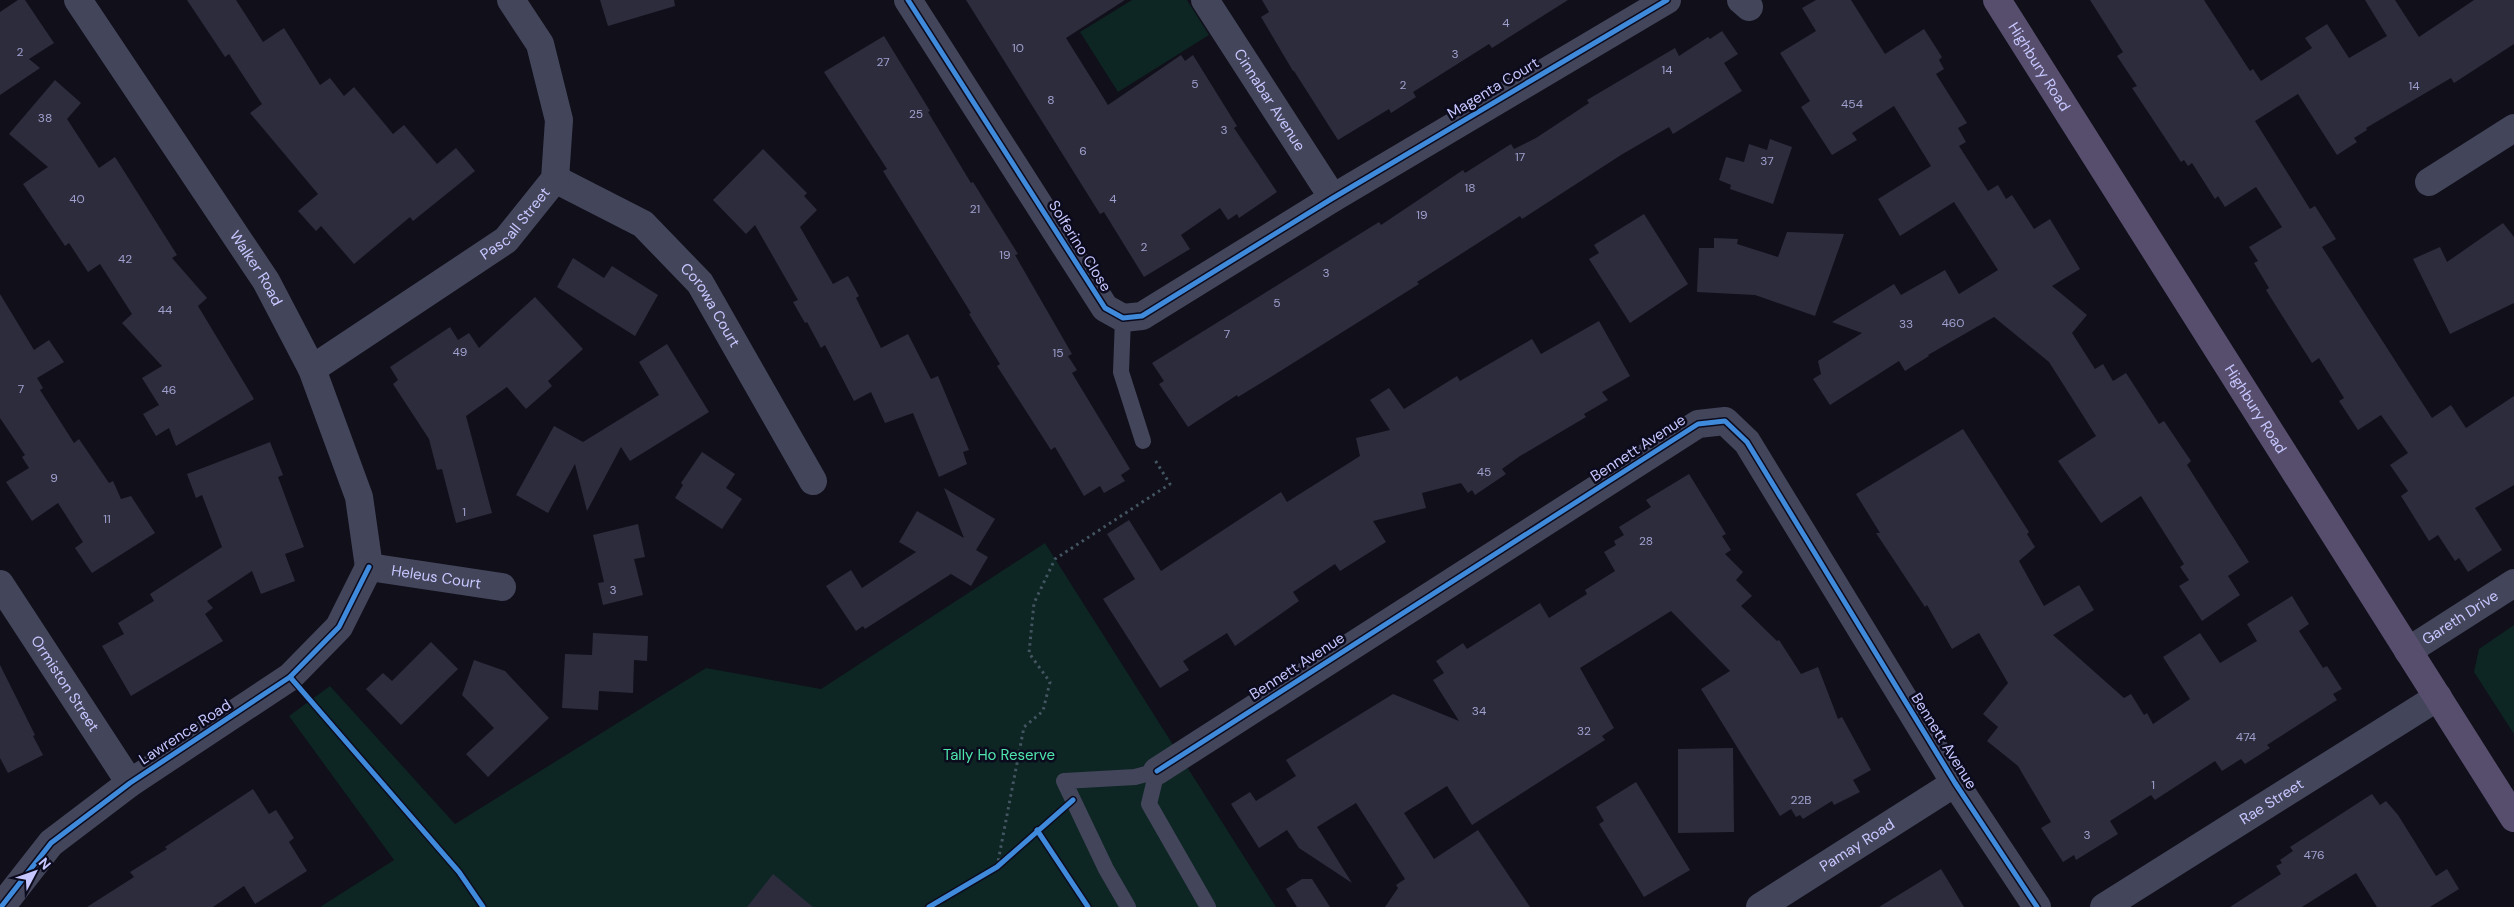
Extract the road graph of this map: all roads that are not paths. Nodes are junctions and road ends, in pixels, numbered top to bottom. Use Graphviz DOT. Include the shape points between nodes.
graph roads {
  1 [pos="78,0"];
  2 [pos="510,0"];
  3 [pos="908,0"];
  4 [pos="1206,0"];
  5 [pos="1667,0"];
  6 [pos="1997,0"];
  7 [pos="2514,128"];
  8 [pos="555,179"];
  9 [pos="2429,182"];
  10 [pos="1333,198"];
  11 [pos="1123,318"];
  12 [pos="312,369"];
  13 [pos="1143,441"];
  14 [pos="813,481"];
  15 [pos="369,567"];
  16 [pos="2514,583"];
  17 [pos="0,584"];
  18 [pos="502,587"];
  19 [pos="2408,651"];
  20 [pos="2438,697"];
  21 [pos="1157,771"];
  22 [pos="130,783"];
  23 [pos="1955,783"];
  24 [pos="2514,818"];
  25 [pos="1,907"];
  26 [pos="1128,907"];
  27 [pos="1208,907"];
  28 [pos="1760,907"];
  29 [pos="2037,907"];
  30 [pos="2104,907"];
  1 -- 12 [label="street, Walker Road" via="266,281"];
  2 -- 8 [label="street, Pascall Street" via="540,44 560,120"];
  3 -- 11 [label="street, Solferino Close" via="1105,308"];
  4 -- 10 [label="street, Cinnabar Avenue"];
  5 -- 10 [label="street, Magenta Court"];
  6 -- 19 [label="main road, Highbury Road"];
  7 -- 9 [label="street"];
  8 -- 12 [label="street, Pascall Street" via="506,240"];
  8 -- 14 [label="street, Corowa Court" via="643,224 700,283"];
  10 -- 11 [label="street" via="1142,316"];
  11 -- 13 [label="lane" via="1121,372"];
  12 -- 15 [label="street, Walker Road" via="359,497"];
  15 -- 18 [label="street, Heleus Court"];
  15 -- 22 [label="street, Lawrence Road" via="339,627 290,677"];
  16 -- 19 [label="street, Gareth Drive"];
  17 -- 22 [label="street, Ormiston Street"];
  19 -- 20 [label="main road, Highbury Road"];
  20 -- 24 [label="main road, Highbury Road"];
  20 -- 30 [label="street, Rae Street"];
  21 -- 23 [label="street, Bennett Avenue" via="1698,424 1726,420 1746,442"];
  21 -- 26 [label="lane" via="1135,777 1064,781"];
  21 -- 27 [label="lane" via="1149,804"];
  22 -- 25 [label="street, Lawrence Road" via="51,843"];
  23 -- 28 [label="street, Pamay Road"];
  23 -- 29 [label="street, Bennett Avenue"];
}
